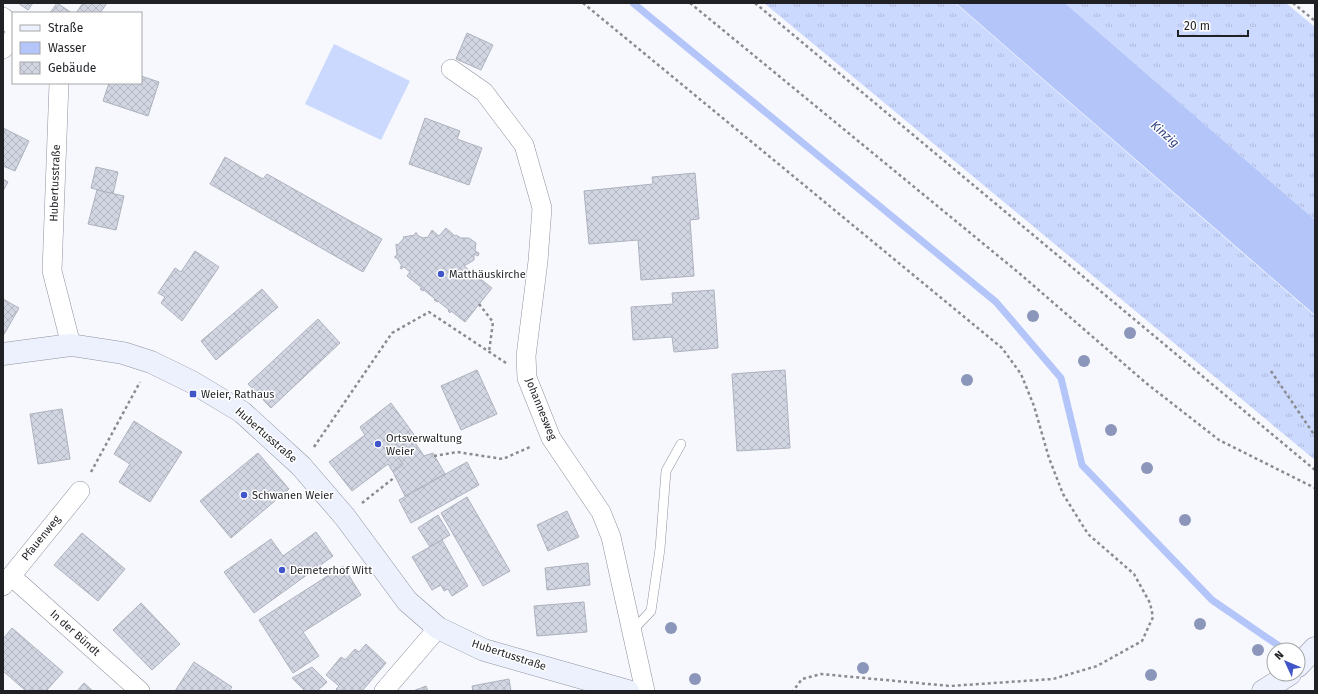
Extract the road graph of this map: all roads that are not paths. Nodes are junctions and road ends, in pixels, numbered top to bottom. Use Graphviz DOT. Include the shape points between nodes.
graph roads {
  1 [pos="3,16"];
  2 [pos="12,25"];
  3 [pos="12,39"];
  4 [pos="3,49"];
  5 [pos="451,69"];
  6 [pos="59,84"];
  7 [pos="71,345"];
  8 [pos="3,354"];
  9 [pos="681,444"];
  10 [pos="80,491"];
  11 [pos="7,581"];
  12 [pos="438,628"];
  13 [pos="632,631"];
  14 [pos="1315,648"];
  15 [pos="1306,658"];
  16 [pos="1277,682"];
  17 [pos="140,691"];
  18 [pos="384,691"];
  19 [pos="628,691"];
  20 [pos="645,691"];
  21 [pos="1263,691"];
  1 -- 2 [label="street"];
  3 -- 4 [label="street"];
  5 -- 13 [label="street, Johannesweg" via="484,92 524,145 542,208 526,356 527,378 551,438 601,512 611,537"];
  6 -- 7 [label="street, Hubertusstraße" via="52,271"];
  7 -- 8 [label="street"];
  7 -- 12 [label="street, Hubertusstraße" via="123,353 151,362 192,382 242,412 301,466 345,516 407,601"];
  9 -- 13 [label="lane" via="666,472 660,549 651,611"];
  10 -- 11 [label="street, Pfauenweg"];
  11 -- 17 [label="street, In der Bündt"];
  12 -- 18 [label="street"];
  12 -- 19 [label="street, Hubertusstraße" via="484,650"];
  13 -- 20 [label="street, Johannesweg"];
  14 -- 15 [label="street"];
  16 -- 21 [label="street"];
}
